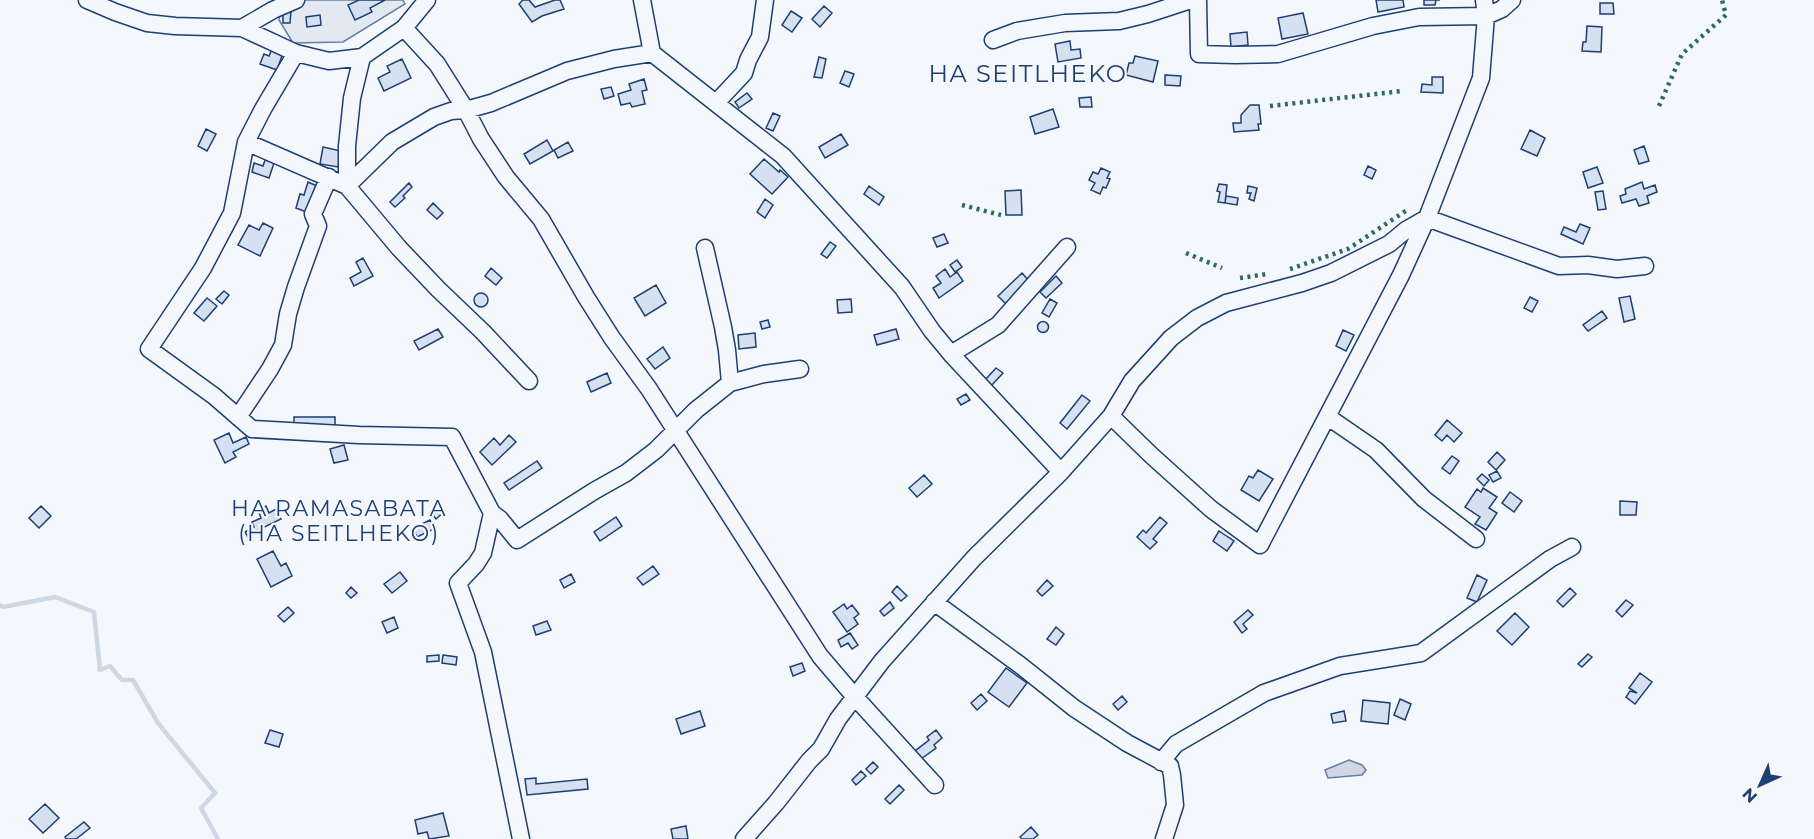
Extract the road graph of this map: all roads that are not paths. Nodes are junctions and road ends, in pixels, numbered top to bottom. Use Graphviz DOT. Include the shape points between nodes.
graph roads {
  1 [pos="87,0"];
  2 [pos="296,0"];
  3 [pos="427,0"];
  4 [pos="642,0"];
  5 [pos="765,0"];
  6 [pos="1191,0"];
  7 [pos="1198,0"];
  8 [pos="1512,0"];
  9 [pos="1485,8"];
  10 [pos="242,28"];
  11 [pos="404,28"];
  12 [pos="993,39"];
  13 [pos="296,53"];
  14 [pos="652,53"];
  15 [pos="362,57"];
  16 [pos="716,103"];
  17 [pos="466,110"];
  18 [pos="246,142"];
  19 [pos="329,177"];
  20 [pos="347,186"];
  21 [pos="1427,218"];
  22 [pos="1067,247"];
  23 [pos="705,248"];
  24 [pos="1645,266"];
  25 [pos="951,354"];
  26 [pos="800,369"];
  27 [pos="529,381"];
  28 [pos="730,383"];
  29 [pos="1111,416"];
  30 [pos="238,417"];
  31 [pos="1328,417"];
  32 [pos="675,430"];
  33 [pos="1061,472"];
  34 [pos="492,513"];
  35 [pos="1476,538"];
  36 [pos="1572,547"];
  37 [pos="934,602"];
  38 [pos="855,697"];
  39 [pos="1161,762"];
  40 [pos="935,785"];
  41 [pos="521,839"];
  42 [pos="744,839"];
  43 [pos="1164,839"];
  1 -- 10 [label="street" via="147,23"];
  2 -- 10 [label="street"];
  3 -- 11 [label="street"];
  4 -- 14 [label="street"];
  5 -- 16 [label="street" via="760,37 744,73"];
  6 -- 12 [label="street" via="1119,21 1065,22"];
  7 -- 9 [label="street" via="1199,54 1235,56 1278,54 1373,26"];
  8 -- 9 [label="street" via="1502,9"];
  9 -- 21 [label="street" via="1481,78"];
  10 -- 13 [label="street"];
  11 -- 15 [label="street"];
  11 -- 17 [label="street" via="437,64"];
  13 -- 15 [label="street" via="329,62"];
  13 -- 18 [label="street"];
  14 -- 16 [label="street"];
  14 -- 17 [label="street" via="567,71"];
  15 -- 20 [label="street" via="352,98"];
  16 -- 25 [label="street" via="783,156 902,286"];
  17 -- 20 [label="street" via="434,117 392,142"];
  17 -- 32 [label="street" via="506,177 542,219 586,297"];
  18 -- 19 [label="street"];
  18 -- 30 [label="street" via="232,213 203,268 149,349"];
  19 -- 20 [label="street"];
  19 -- 30 [label="street" via="313,214 318,226 288,314 283,345"];
  20 -- 27 [label="street" via="399,248"];
  21 -- 24 [label="street" via="1558,266"];
  21 -- 29 [label="street" via="1389,244 1331,273 1226,303 1197,318 1171,338 1132,381"];
  21 -- 31 [label="street"];
  22 -- 25 [label="street" via="998,325"];
  23 -- 28 [label="street" via="723,327"];
  25 -- 33 [label="street"];
  26 -- 28 [label="street"];
  28 -- 32 [label="street"];
  29 -- 31 [label="street" via="1211,508 1260,545"];
  29 -- 33 [label="street"];
  30 -- 34 [label="street" via="252,429 452,437"];
  31 -- 35 [label="street" via="1376,450 1424,499"];
  32 -- 34 [label="street" via="626,473 517,540"];
  32 -- 38 [label="street" via="820,656"];
  33 -- 37 [label="street"];
  34 -- 41 [label="street" via="483,553 459,583 483,652"];
  36 -- 39 [label="street" via="1421,652 1340,666 1264,693 1176,744"];
  37 -- 38 [label="street"];
  37 -- 39 [label="street" via="1074,708"];
  38 -- 40 [label="street"];
  38 -- 42 [label="street" via="821,749"];
  39 -- 43 [label="street" via="1170,766 1175,805"];
}
